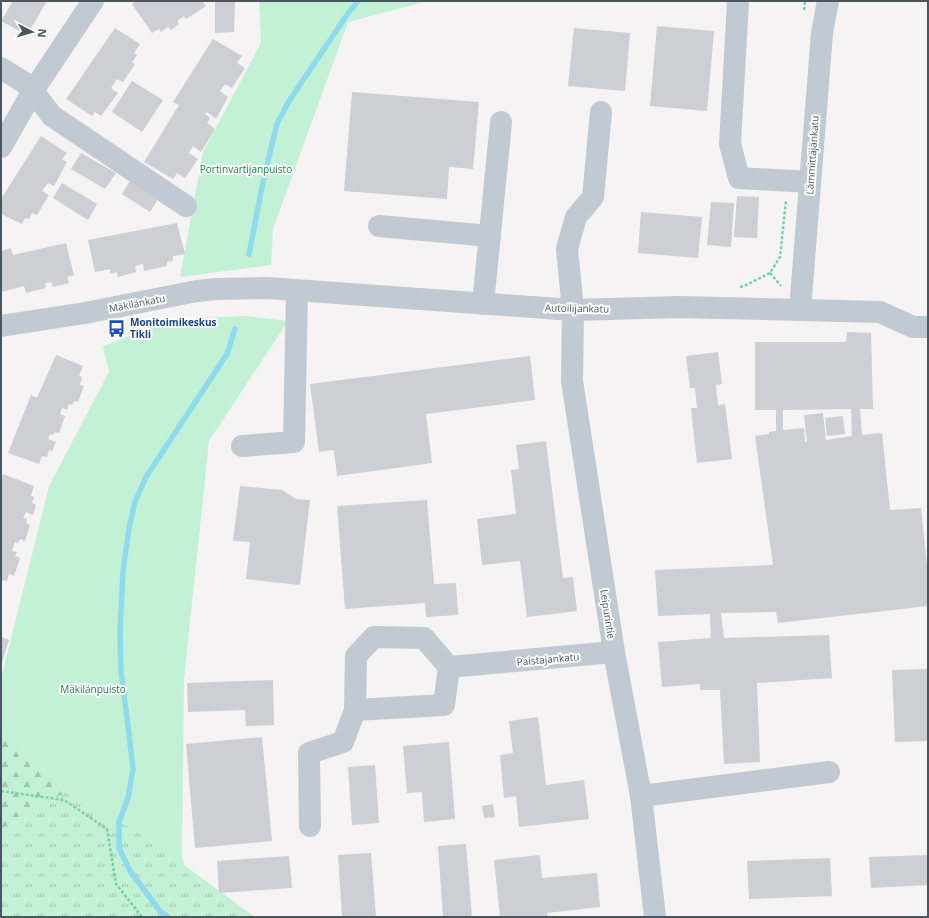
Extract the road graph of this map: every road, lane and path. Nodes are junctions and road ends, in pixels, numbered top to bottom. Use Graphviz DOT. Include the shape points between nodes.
graph roads {
  1 [pos="93,1"];
  2 [pos="738,1"];
  3 [pos="828,1"];
  4 [pos="1,68"];
  5 [pos="33,91"];
  6 [pos="601,112"];
  7 [pos="501,122"];
  8 [pos="1,147"];
  9 [pos="810,182"];
  10 [pos="186,206"];
  11 [pos="379,226"];
  12 [pos="490,236"];
  13 [pos="274,289"];
  14 [pos="297,291"];
  15 [pos="483,304"];
  16 [pos="573,310"];
  17 [pos="800,310"];
  18 [pos="1,326"];
  19 [pos="928,327"];
  20 [pos="242,446"];
  21 [pos="614,652"];
  22 [pos="449,667"];
  23 [pos="355,710"];
  24 [pos="829,772"];
  25 [pos="1,791"];
  26 [pos="641,796"];
  27 [pos="310,826"];
  28 [pos="142,917"];
  29 [pos="655,917"];
  1 -- 5 [label="street"];
  2 -- 9 [label="street" via="730,144 739,178"];
  3 -- 9 [label="street, Lämmittäjänkatu" via="822,33"];
  4 -- 5 [label="street" via="26,83"];
  5 -- 8 [label="street"];
  5 -- 10 [label="street" via="52,116"];
  6 -- 16 [label="street, Leipurintie" via="593,197 576,217 567,249"];
  7 -- 12 [label="street"];
  9 -- 17 [label="street, Lämmittäjänkatu"];
  11 -- 12 [label="street"];
  12 -- 15 [label="street"];
  13 -- 14 [label="street, Autoilijankatu"];
  13 -- 18 [label="street, Mäkilänkatu" via="197,291"];
  14 -- 15 [label="street, Autoilijankatu"];
  14 -- 20 [label="street" via="294,442"];
  15 -- 16 [label="street, Autoilijankatu"];
  16 -- 17 [label="street, Autoilijankatu" via="679,307"];
  16 -- 21 [label="street, Leipurintie" via="572,381"];
  17 -- 19 [label="street, Autoilijankatu" via="880,312 913,327"];
  21 -- 22 [label="street, Paistajankatu"];
  21 -- 26 [label="street, Leipurintie"];
  22 -- 23 [label="street" via="444,705"];
  22 -- 23 [label="street" via="424,638 374,637 356,656"];
  23 -- 27 [label="street" via="343,742 309,753"];
  24 -- 26 [label="street"];
  25 -- 28 [label="path" via="64,800 107,829 116,884"];
  26 -- 29 [label="street, Leipurintie"];
}
